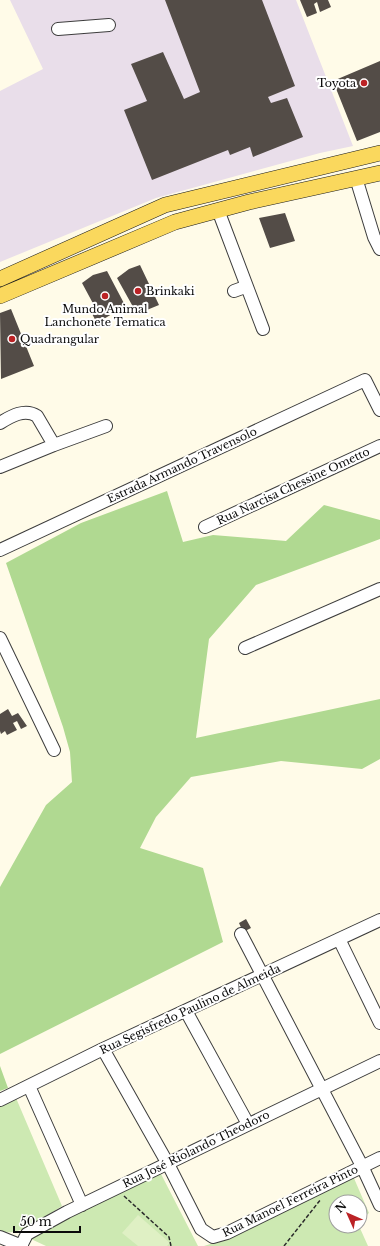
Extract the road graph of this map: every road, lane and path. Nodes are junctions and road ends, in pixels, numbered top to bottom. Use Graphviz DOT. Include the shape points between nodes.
graph roads {
  1 [pos="109,25"];
  2 [pos="58,29"];
  3 [pos="380,153"];
  4 [pos="297,173"];
  5 [pos="380,173"];
  6 [pos="356,178"];
  7 [pos="262,199"];
  8 [pos="218,210"];
  9 [pos="380,249"];
  10 [pos="0,279"];
  11 [pos="245,287"];
  12 [pos="234,291"];
  13 [pos="0,296"];
  14 [pos="263,329"];
  15 [pos="380,410"];
  16 [pos="0,423"];
  17 [pos="106,426"];
  18 [pos="54,445"];
  19 [pos="380,446"];
  20 [pos="0,468"];
  21 [pos="205,527"];
  22 [pos="0,550"];
  23 [pos="380,589"];
  24 [pos="0,638"];
  25 [pos="245,648"];
  26 [pos="54,750"];
  27 [pos="380,920"];
  28 [pos="241,934"];
  29 [pos="339,940"];
  30 [pos="263,976"];
  31 [pos="186,1011"];
  32 [pos="380,1023"];
  33 [pos="103,1049"];
  34 [pos="380,1061"];
  35 [pos="29,1086"];
  36 [pos="322,1089"];
  37 [pos="0,1100"];
  38 [pos="248,1124"];
  39 [pos="380,1158"];
  40 [pos="168,1164"];
  41 [pos="362,1166"];
  42 [pos="116,1189"];
  43 [pos="322,1198"];
  44 [pos="82,1205"];
  45 [pos="380,1205"];
  46 [pos="0,1237"];
  47 [pos="21,1246"];
  48 [pos="171,1246"];
  49 [pos="284,1246"];
  1 -- 2 [label="street"];
  3 -- 4 [label="main road"];
  4 -- 7 [label="main road" via="289,182 266,187 260,195"];
  4 -- 10 [label="main road" via="165,205"];
  5 -- 6 [label="main road"];
  6 -- 7 [label="main road"];
  6 -- 9 [label="street"];
  7 -- 8 [label="main road"];
  8 -- 11 [label="street"];
  8 -- 13 [label="main road" via="176,222"];
  11 -- 12 [label="street"];
  11 -- 14 [label="street"];
  15 -- 22 [label="street, Estrada Armando Travensolo" via="365,380"];
  16 -- 18 [label="street" via="7,418 27,412 33,413"];
  17 -- 18 [label="street"];
  18 -- 20 [label="street"];
  19 -- 21 [label="street, Rua Narcisa Chessine Ometto"];
  23 -- 25 [label="street"];
  24 -- 26 [label="street"];
  27 -- 29 [label="street, Rua Segisfredo Paulino de Almeida"];
  28 -- 30 [label="street"];
  29 -- 30 [label="street, Rua Segisfredo Paulino de Almeida"];
  29 -- 32 [label="street"];
  30 -- 31 [label="street, Rua Segisfredo Paulino de Almeida"];
  30 -- 36 [label="street"];
  31 -- 33 [label="street, Rua Segisfredo Paulino de Almeida"];
  31 -- 38 [label="street"];
  33 -- 35 [label="street, Rua Segisfredo Paulino de Almeida"];
  33 -- 40 [label="street"];
  34 -- 36 [label="street, Rua José Riolando Theodoro"];
  35 -- 37 [label="street, Rua Segisfredo Paulino de Almeida"];
  35 -- 44 [label="street"];
  36 -- 38 [label="street, Rua José Riolando Theodoro"];
  36 -- 41 [label="street"];
  38 -- 40 [label="street, Rua José Riolando Theodoro"];
  39 -- 41 [label="street, Rua Manoel Ferreira Pinto"];
  40 -- 41 [label="street, Rua Manoel Ferreira Pinto" via="201,1229 213,1237 227,1233"];
  40 -- 42 [label="street, Rua José Riolando Theodoro"];
  41 -- 45 [label="street"];
  42 -- 44 [label="street, Rua José Riolando Theodoro"];
  42 -- 48 [label="path" via="157,1224 169,1237"];
  43 -- 49 [label="path"];
  44 -- 47 [label="street, Rua José Riolando Theodoro" via="26,1234"];
  46 -- 47 [label="street"];
}
